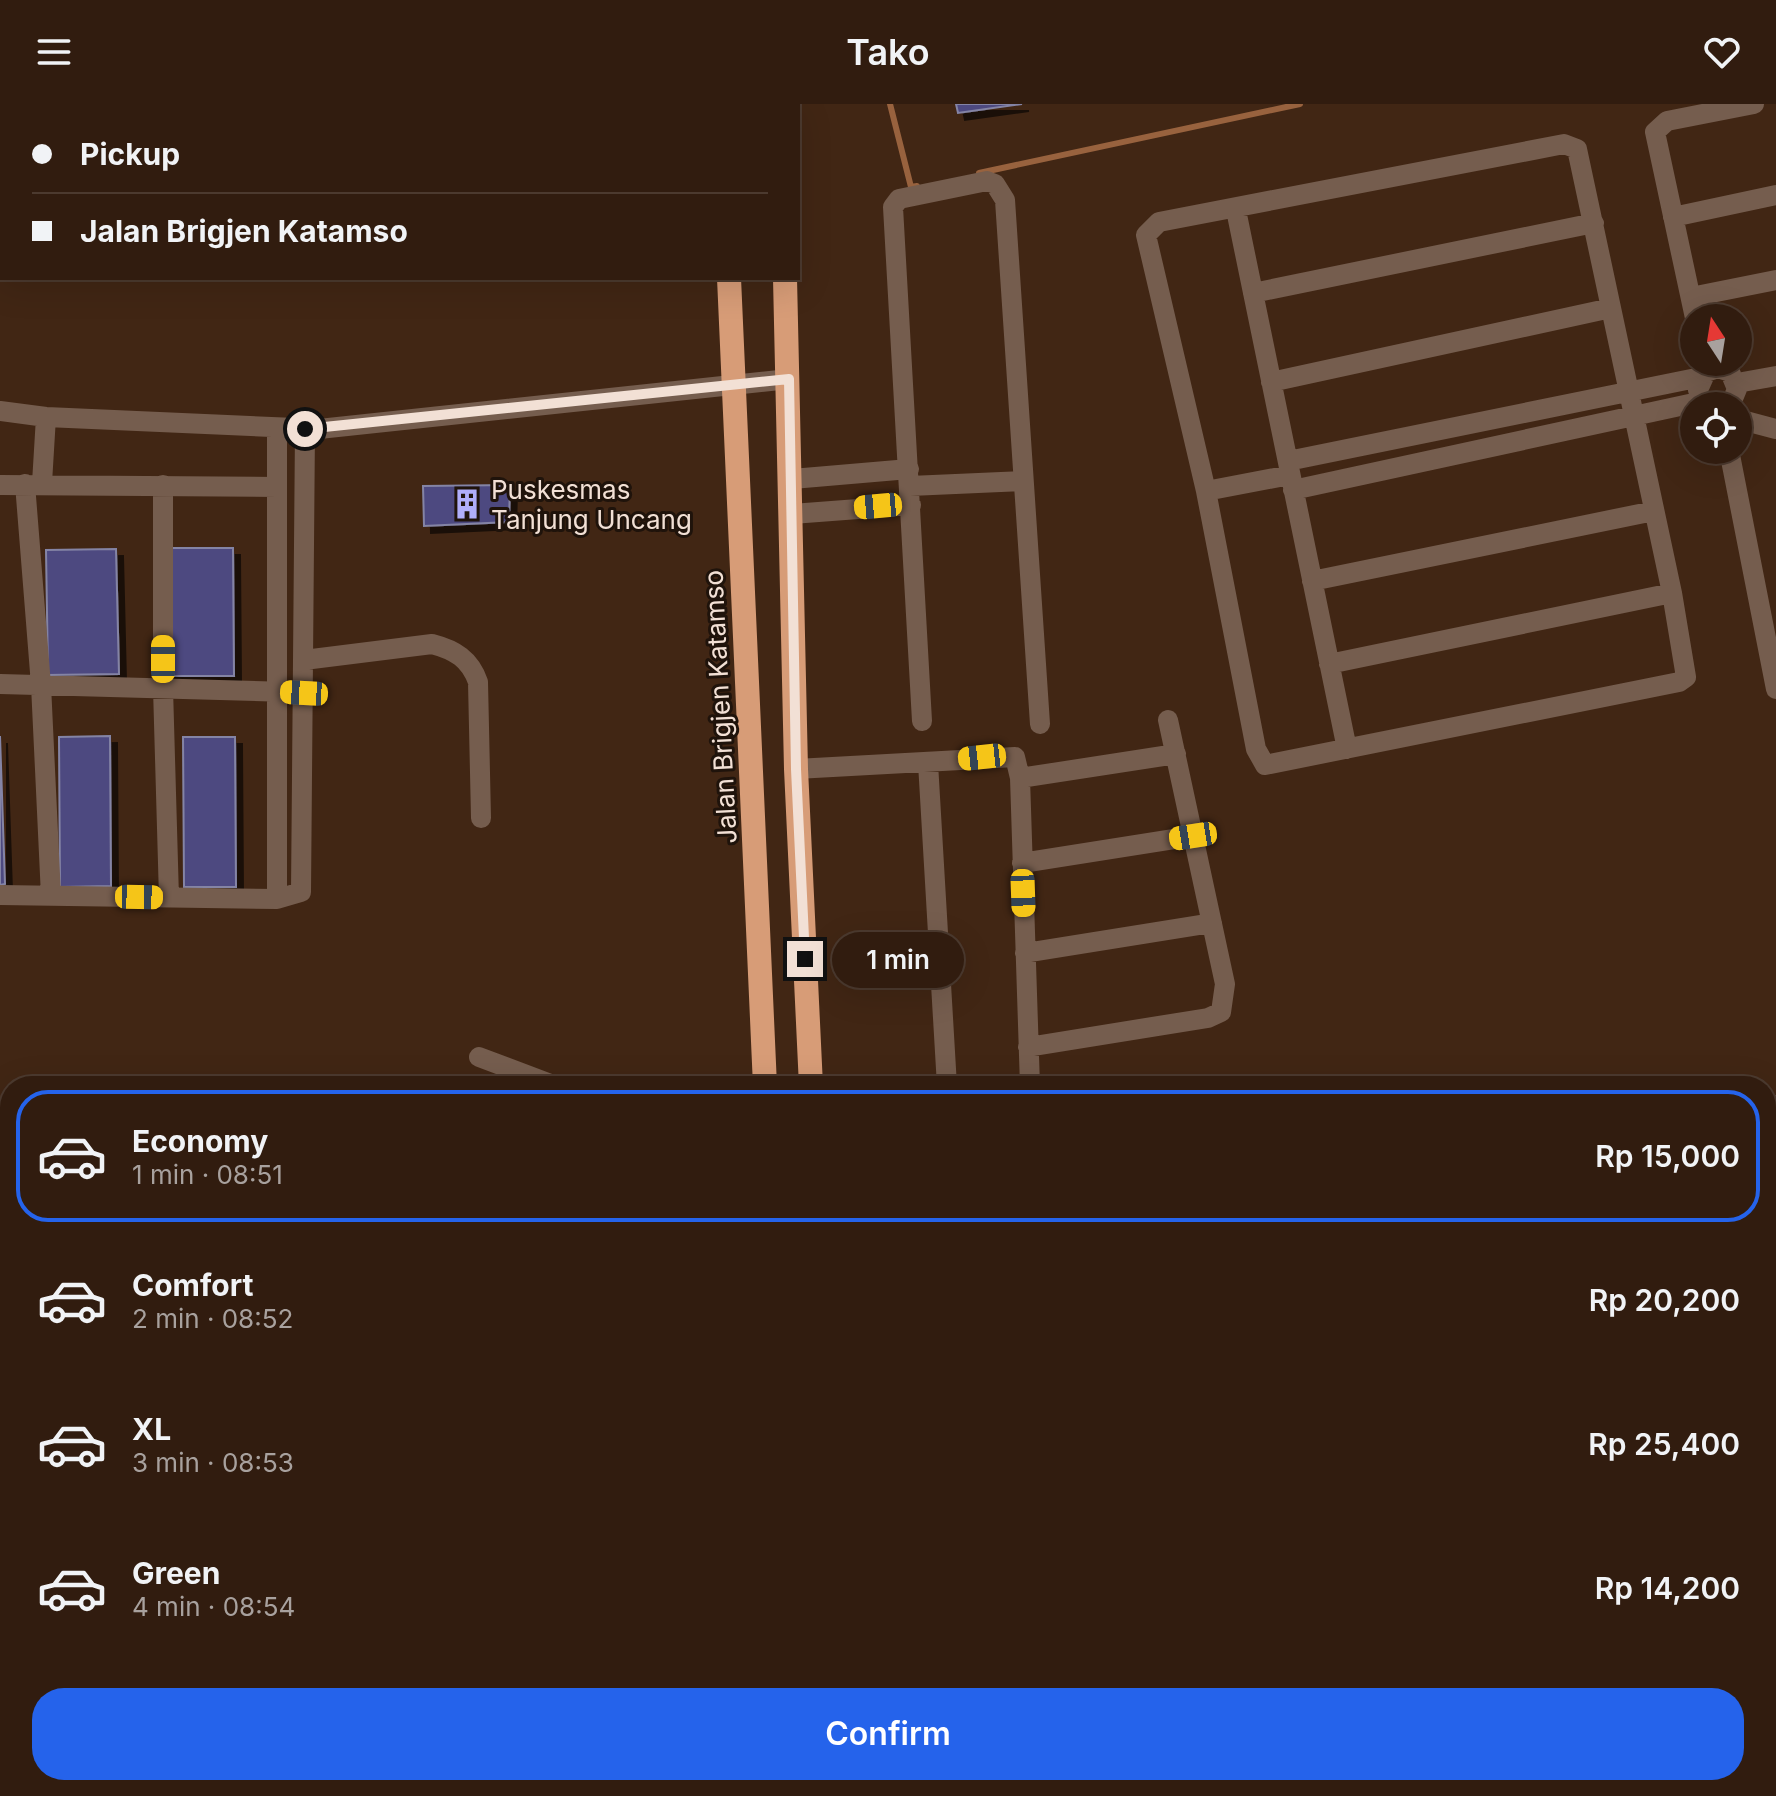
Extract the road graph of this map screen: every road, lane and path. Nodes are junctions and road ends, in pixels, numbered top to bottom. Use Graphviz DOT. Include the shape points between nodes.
graph roads {
  1 [pos="1754,104"];
  2 [pos="1776,195"];
  3 [pos="1236,210"];
  4 [pos="1673,217"];
  5 [pos="1594,223"];
  6 [pos="729,280"];
  7 [pos="785,280"];
  8 [pos="1776,280"];
  9 [pos="1253,293"];
  10 [pos="1691,297"];
  11 [pos="1692,304"];
  12 [pos="1611,308"];
  13 [pos="1684,376"];
  14 [pos="1730,376"];
  15 [pos="1776,376"];
  16 [pos="789,379"];
  17 [pos="1271,382"];
  18 [pos="1737,383"];
  19 [pos="733,384"];
  20 [pos="1629,392"];
  21 [pos="1736,392"];
  22 [pos="1680,408"];
  23 [pos="0,411"];
  24 [pos="1633,416"];
  25 [pos="46,417"];
  26 [pos="1752,423"];
  27 [pos="305,429"];
  28 [pos="1776,429"];
  29 [pos="277,430"];
  30 [pos="1732,464"];
  31 [pos="1290,475"];
  32 [pos="792,479"];
  33 [pos="1021,481"];
  34 [pos="34,484"];
  35 [pos="0,485"];
  36 [pos="163,485"];
  37 [pos="277,487"];
  38 [pos="910,487"];
  39 [pos="1206,491"];
  40 [pos="1654,511"];
  41 [pos="792,514"];
  42 [pos="1312,581"];
  43 [pos="1672,593"];
  44 [pos="304,660"];
  45 [pos="1329,664"];
  46 [pos="0,684"];
  47 [pos="41,685"];
  48 [pos="163,688"];
  49 [pos="1776,689"];
  50 [pos="277,691"];
  51 [pos="304,693"];
  52 [pos="1168,720"];
  53 [pos="922,721"];
  54 [pos="1040,724"];
  55 [pos="1347,749"];
  56 [pos="1176,754"];
  57 [pos="928,763"];
  58 [pos="796,769"];
  59 [pos="1020,778"];
  60 [pos="481,818"];
  61 [pos="1193,836"];
  62 [pos="1022,863"];
  63 [pos="0,895"];
  64 [pos="51,896"];
  65 [pos="169,898"];
  66 [pos="277,899"];
  67 [pos="1212,923"];
  68 [pos="1025,953"];
  69 [pos="1028,1047"];
  70 [pos="479,1057"];
  71 [pos="529,1076"];
  72 [pos="765,1076"];
  73 [pos="811,1076"];
  74 [pos="946,1076"];
  75 [pos="1029,1076"];
  1 -- 4 [label="street" via="1659,125 1655,139"];
  2 -- 4 [label="street"];
  3 -- 5 [label="street" via="1571,144 1577,149"];
  3 -- 9 [label="street"];
  3 -- 39 [label="street" via="1159,222 1146,235"];
  4 -- 10 [label="street"];
  5 -- 9 [label="street"];
  5 -- 12 [label="street"];
  6 -- 19 [label="highway, Jalan Brigjen Katamso"];
  7 -- 16 [label="highway"];
  8 -- 10 [label="street"];
  9 -- 17 [label="street"];
  10 -- 11 [label="street"];
  12 -- 17 [label="street"];
  12 -- 20 [label="street"];
  13 -- 20 [label="street"];
  14 -- 18 [label="street"];
  15 -- 18 [label="street"];
  16 -- 19 [label="street"];
  16 -- 32 [label="highway"];
  17 -- 31 [label="street"];
  18 -- 21 [label="street"];
  19 -- 27 [label="street"];
  19 -- 72 [label="highway, Jalan Brigjen Katamso"];
  20 -- 24 [label="street"];
  20 -- 31 [label="street"];
  22 -- 24 [label="street"];
  23 -- 25 [label="street"];
  24 -- 31 [label="street"];
  24 -- 40 [label="street"];
  25 -- 29 [label="street"];
  25 -- 34 [label="street"];
  26 -- 28 [label="street"];
  27 -- 29 [label="street"];
  27 -- 44 [label="street"];
  29 -- 37 [label="street"];
  30 -- 49 [label="street"];
  31 -- 39 [label="street"];
  31 -- 42 [label="street"];
  32 -- 38 [label="street"];
  32 -- 41 [label="highway"];
  33 -- 38 [label="street"];
  33 -- 38 [label="street" via="1005,200 987,181 899,199 893,207"];
  33 -- 54 [label="street"];
  34 -- 35 [label="street"];
  34 -- 36 [label="street"];
  34 -- 47 [label="street"];
  36 -- 37 [label="street"];
  36 -- 48 [label="street"];
  37 -- 50 [label="street"];
  38 -- 41 [label="street"];
  38 -- 53 [label="street"];
  39 -- 55 [label="street" via="1259,759 1265,765"];
  40 -- 42 [label="street"];
  40 -- 43 [label="street"];
  41 -- 58 [label="highway"];
  42 -- 45 [label="street"];
  43 -- 45 [label="street"];
  43 -- 55 [label="street" via="1683,680"];
  44 -- 51 [label="street"];
  44 -- 60 [label="street" via="432,644 463,657 478,682"];
  45 -- 55 [label="street"];
  46 -- 47 [label="street"];
  47 -- 48 [label="street"];
  47 -- 64 [label="street"];
  48 -- 50 [label="street"];
  48 -- 65 [label="street"];
  50 -- 51 [label="street"];
  50 -- 66 [label="street"];
  51 -- 66 [label="street" via="301,892"];
  52 -- 56 [label="street"];
  56 -- 59 [label="street"];
  56 -- 61 [label="street"];
  57 -- 58 [label="street"];
  57 -- 59 [label="street" via="1009,754 1017,761"];
  57 -- 74 [label="street"];
  58 -- 73 [label="highway"];
  59 -- 62 [label="street"];
  61 -- 62 [label="street"];
  61 -- 67 [label="street"];
  62 -- 68 [label="street"];
  63 -- 64 [label="street"];
  64 -- 65 [label="street"];
  65 -- 66 [label="street"];
  67 -- 68 [label="street"];
  67 -- 69 [label="street" via="1225,984 1221,1012"];
  68 -- 69 [label="street"];
  69 -- 75 [label="street"];
  70 -- 71 [label="street"];
}
